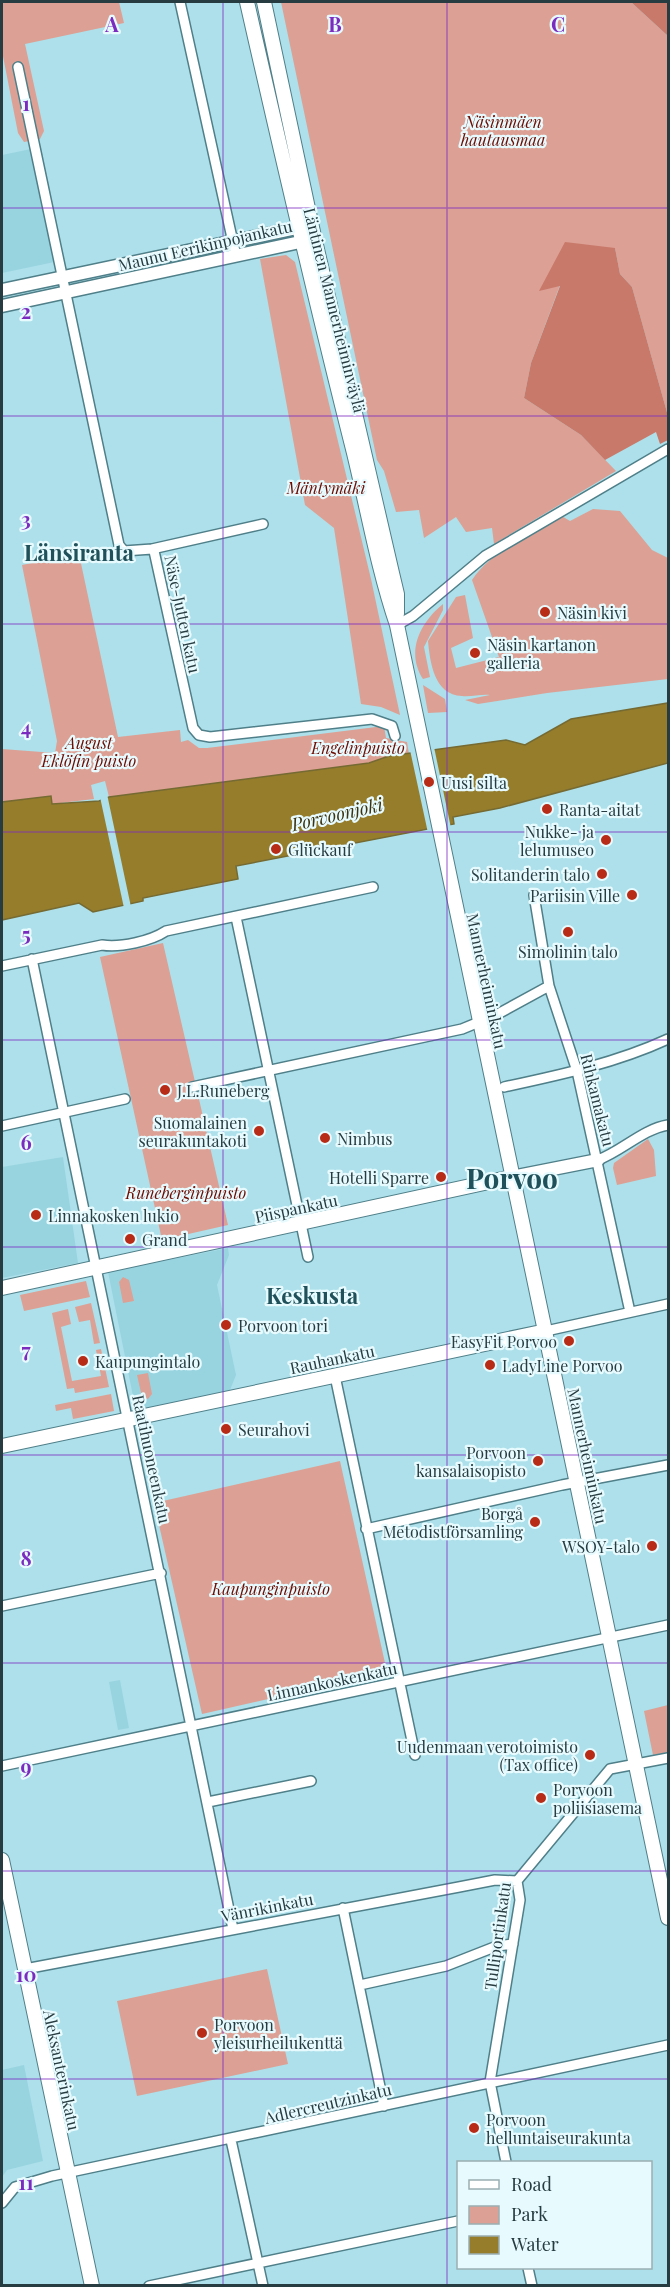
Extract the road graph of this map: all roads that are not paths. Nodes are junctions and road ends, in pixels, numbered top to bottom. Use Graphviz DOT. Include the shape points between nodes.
graph roads {
  1 [pos="180,2"];
  2 [pos="246,2"];
  3 [pos="264,2"];
  4 [pos="18,67"];
  5 [pos="297,228"];
  6 [pos="313,232"];
  7 [pos="232,241"];
  8 [pos="300,242"];
  9 [pos="236,256"];
  10 [pos="62,277"];
  11 [pos="2,290"];
  12 [pos="65,293"];
  13 [pos="2,306"];
  14 [pos="669,449"];
  15 [pos="263,524"];
  16 [pos="152,549"];
  17 [pos="397,625"];
  18 [pos="395,736"];
  19 [pos="432,790"];
  20 [pos="373,887"];
  21 [pos="534,895"];
  22 [pos="236,917"];
  23 [pos="32,959"];
  24 [pos="2,966"];
  25 [pos="549,986"];
  26 [pos="478,1023"];
  27 [pos="669,1039"];
  28 [pos="269,1071"];
  29 [pos="577,1071"];
  30 [pos="192,1087"];
  31 [pos="504,1087"];
  32 [pos="125,1099"];
  33 [pos="63,1113"];
  34 [pos="669,1125"];
  35 [pos="2,1126"];
  36 [pos="598,1160"];
  37 [pos="512,1177"];
  38 [pos="301,1224"];
  39 [pos="308,1257"];
  40 [pos="95,1268"];
  41 [pos="2,1288"];
  42 [pos="669,1304"];
  43 [pos="630,1312"];
  44 [pos="546,1331"];
  45 [pos="335,1376"];
  46 [pos="128,1419"];
  47 [pos="2,1446"];
  48 [pos="669,1465"];
  49 [pos="577,1483"];
  50 [pos="366,1529"];
  51 [pos="160,1573"];
  52 [pos="2,1606"];
  53 [pos="669,1625"];
  54 [pos="609,1637"];
  55 [pos="399,1682"];
  56 [pos="192,1725"];
  57 [pos="415,1755"];
  58 [pos="669,1758"];
  59 [pos="635,1764"];
  60 [pos="2,1766"];
  61 [pos="311,1781"];
  62 [pos="208,1802"];
  63 [pos="2,1860"];
  64 [pos="517,1881"];
  65 [pos="343,1908"];
  66 [pos="669,1918"];
  67 [pos="233,1929"];
  68 [pos="513,1944"];
  69 [pos="25,1969"];
  70 [pos="360,1985"];
  71 [pos="669,2045"];
  72 [pos="490,2082"];
  73 [pos="384,2106"];
  74 [pos="231,2140"];
  75 [pos="506,2161"];
  76 [pos="68,2174"];
  77 [pos="2,2203"];
  78 [pos="457,2221"];
  79 [pos="258,2263"];
  80 [pos="528,2269"];
  81 [pos="92,2286"];
  82 [pos="149,2286"];
  83 [pos="263,2286"];
  84 [pos="532,2286"];
  1 -- 7 [label="street"];
  2 -- 5 [label="main road, Läntinen Mannerheiminväylä"];
  3 -- 6 [label="main road, Läntinen Mannerheiminväylä"];
  4 -- 10 [label="street"];
  5 -- 6 [label="street, Maunu Eerikinpojankatu"];
  5 -- 7 [label="street, Maunu Eerikinpojankatu"];
  5 -- 8 [label="main road, Läntinen Mannerheiminväylä"];
  6 -- 8 [label="street, Maunu Eerikinpojankatu"];
  6 -- 17 [label="main road, Läntinen Mannerheiminväylä" via="397,594"];
  7 -- 9 [label="street"];
  7 -- 10 [label="street, Maunu Eerikinpojankatu"];
  8 -- 9 [label="street, Maunu Eerikinpojankatu"];
  8 -- 17 [label="main road, Läntinen Mannerheiminväylä"];
  9 -- 12 [label="street, Maunu Eerikinpojankatu"];
  10 -- 11 [label="street, Maunu Eerikinpojankatu"];
  10 -- 12 [label="street"];
  12 -- 13 [label="street, Maunu Eerikinpojankatu"];
  12 -- 16 [label="street, Näse-Jutten katu" via="119,545 124,551"];
  14 -- 17 [label="street" via="485,556"];
  15 -- 16 [label="street"];
  16 -- 18 [label="street, Näse-Jutten katu" via="195,732 210,737 372,719 392,726"];
  17 -- 19 [label="main road, Läntinen Mannerheiminväylä"];
  19 -- 26 [label="main road, Mannerheiminkatu"];
  20 -- 22 [label="street"];
  21 -- 25 [label="street, Rihkamakatu"];
  22 -- 23 [label="street" via="111,946"];
  22 -- 28 [label="street"];
  23 -- 24 [label="street"];
  23 -- 33 [label="street, Raatihuoneenkatu"];
  25 -- 26 [label="street"];
  25 -- 29 [label="street, Rihkamakatu"];
  26 -- 28 [label="street"];
  26 -- 37 [label="main road, Mannerheiminkatu"];
  27 -- 29 [label="street" via="636,1054"];
  28 -- 30 [label="street"];
  28 -- 38 [label="street"];
  29 -- 31 [label="street"];
  29 -- 36 [label="street, Rihkamakatu"];
  32 -- 33 [label="street"];
  33 -- 35 [label="street"];
  33 -- 40 [label="street, Raatihuoneenkatu"];
  34 -- 36 [label="street" via="660,1126"];
  36 -- 37 [label="street, Piispankatu"];
  36 -- 43 [label="street, Rihkamakatu"];
  37 -- 38 [label="main road, Piispankatu"];
  37 -- 44 [label="main road, Mannerheiminkatu"];
  38 -- 39 [label="street"];
  38 -- 40 [label="main road, Piispankatu"];
  40 -- 41 [label="main road, Piispankatu"];
  40 -- 46 [label="street, Raatihuoneenkatu"];
  42 -- 43 [label="street, Rauhankatu"];
  43 -- 44 [label="street, Rauhankatu"];
  44 -- 45 [label="main road, Rauhankatu"];
  44 -- 49 [label="main road, Mannerheiminkatu"];
  45 -- 46 [label="main road, Rauhankatu"];
  45 -- 50 [label="street"];
  46 -- 47 [label="main road, Rauhankatu"];
  46 -- 51 [label="street, Raatihuoneenkatu"];
  48 -- 49 [label="street"];
  49 -- 50 [label="street"];
  49 -- 54 [label="main road, Mannerheiminkatu"];
  50 -- 55 [label="street"];
  51 -- 52 [label="street"];
  51 -- 56 [label="street, Raatihuoneenkatu"];
  53 -- 54 [label="street, Linnankoskenkatu"];
  54 -- 55 [label="street, Linnankoskenkatu"];
  54 -- 59 [label="main road, Mannerheiminkatu"];
  55 -- 56 [label="street, Linnankoskenkatu"];
  55 -- 57 [label="street"];
  56 -- 60 [label="street, Linnankoskenkatu"];
  56 -- 62 [label="street, Raatihuoneenkatu"];
  58 -- 59 [label="street, Tulliportinkatu"];
  59 -- 64 [label="street, Tulliportinkatu" via="609,1769"];
  59 -- 66 [label="main road, Mannerheiminkatu"];
  61 -- 62 [label="street"];
  62 -- 67 [label="street, Raatihuoneenkatu"];
  63 -- 69 [label="main road, Aleksanterinkatu"];
  64 -- 65 [label="street, Vänrikinkatu" via="495,1880"];
  64 -- 68 [label="street, Tulliportinkatu" via="520,1900"];
  65 -- 67 [label="street, Vänrikinkatu"];
  65 -- 70 [label="street"];
  67 -- 69 [label="street, Vänrikinkatu"];
  68 -- 70 [label="street" via="497,1946 446,1966"];
  68 -- 72 [label="street, Tulliportinkatu"];
  69 -- 76 [label="main road, Aleksanterinkatu"];
  70 -- 73 [label="street"];
  71 -- 72 [label="street, Adlercreutzinkatu"];
  72 -- 73 [label="street, Adlercreutzinkatu"];
  72 -- 75 [label="street, Tulliportinkatu"];
  73 -- 74 [label="street, Adlercreutzinkatu"];
  74 -- 76 [label="street, Adlercreutzinkatu"];
  74 -- 79 [label="street"];
  76 -- 77 [label="street, Adlercreutzinkatu" via="15,2187"];
  76 -- 81 [label="main road, Aleksanterinkatu"];
  78 -- 79 [label="street"];
  79 -- 82 [label="street"];
  79 -- 83 [label="street"];
  80 -- 84 [label="street"];
}
